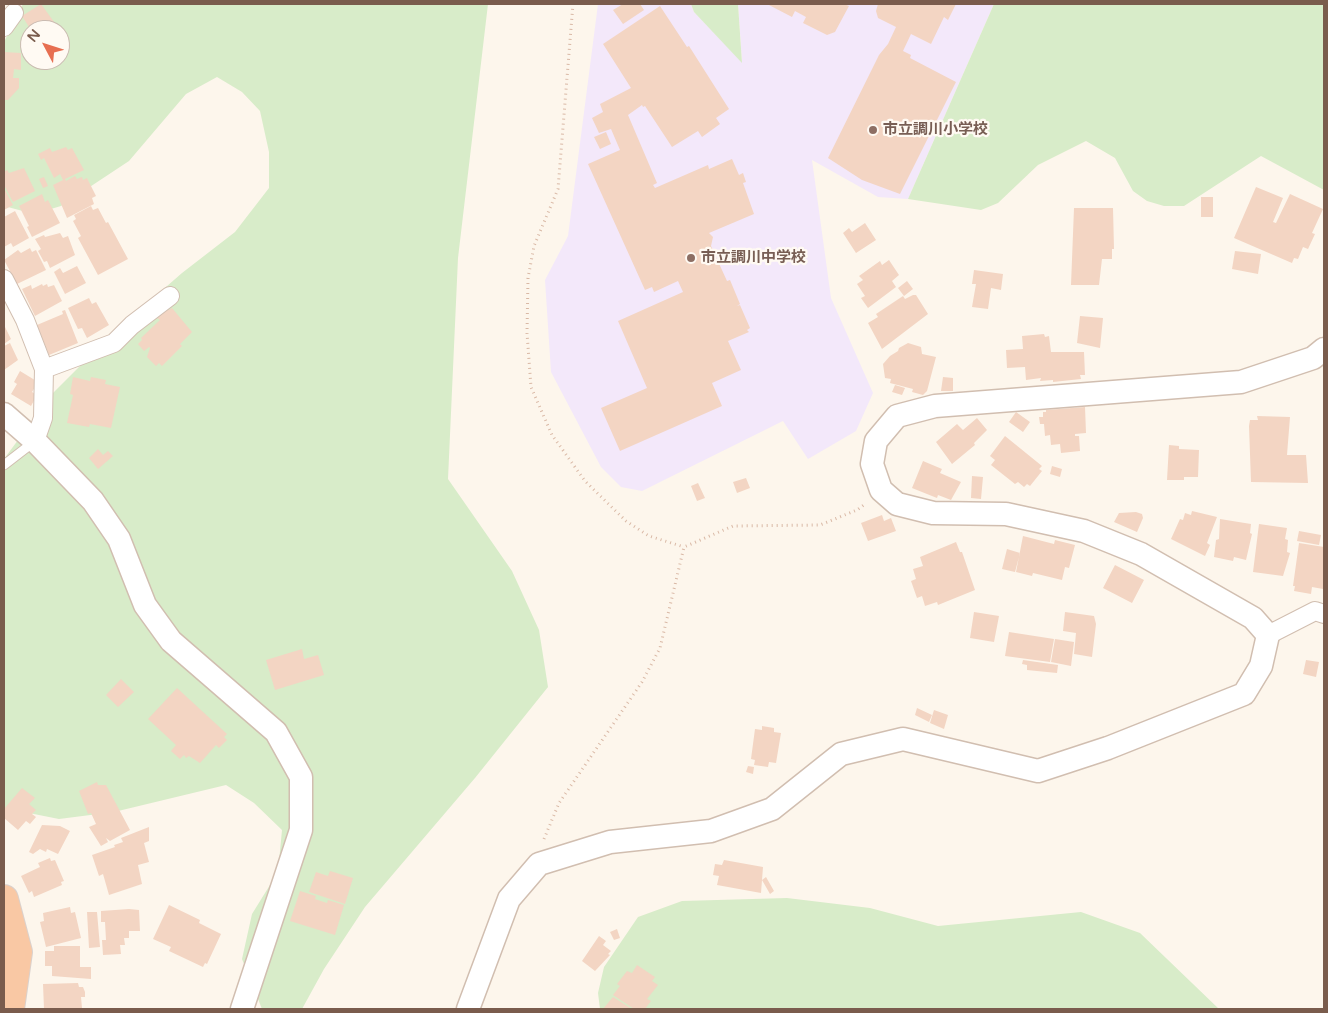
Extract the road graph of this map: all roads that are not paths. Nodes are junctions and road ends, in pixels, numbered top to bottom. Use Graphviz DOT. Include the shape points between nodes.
graph roads {
  1 [pos="14,13"];
  2 [pos="4,27"];
  3 [pos="4,279"];
  4 [pos="170,296"];
  5 [pos="1324,349"];
  6 [pos="44,369"];
  7 [pos="4,414"];
  8 [pos="35,441"];
  9 [pos="4,466"];
  10 [pos="1324,614"];
  11 [pos="1268,634"];
  12 [pos="4,899"];
  13 [pos="10,1009"];
  14 [pos="242,1009"];
  15 [pos="468,1009"];
  1 -- 2 [label="street"];
  3 -- 6 [label="street" via="25,320"];
  4 -- 6 [label="street" via="114,343"];
  5 -- 11 [label="street" via="1313,358 1241,382 935,406 897,416 876,441 872,464 881,490 897,504 933,513 1006,514 1084,532 1141,554 1253,618"];
  6 -- 8 [label="street" via="43,418"];
  7 -- 8 [label="street"];
  8 -- 9 [label="lane"];
  8 -- 14 [label="street" via="93,501 119,539 145,605 171,641 276,732 302,778 301,830"];
  10 -- 11 [label="street" via="1315,611"];
  11 -- 15 [label="street" via="1261,666 1244,694 1108,748 1038,771 904,739 842,754 772,809 711,831 610,842 539,864 509,899"];
  12 -- 13 [label="highway" via="18,952"];
}
